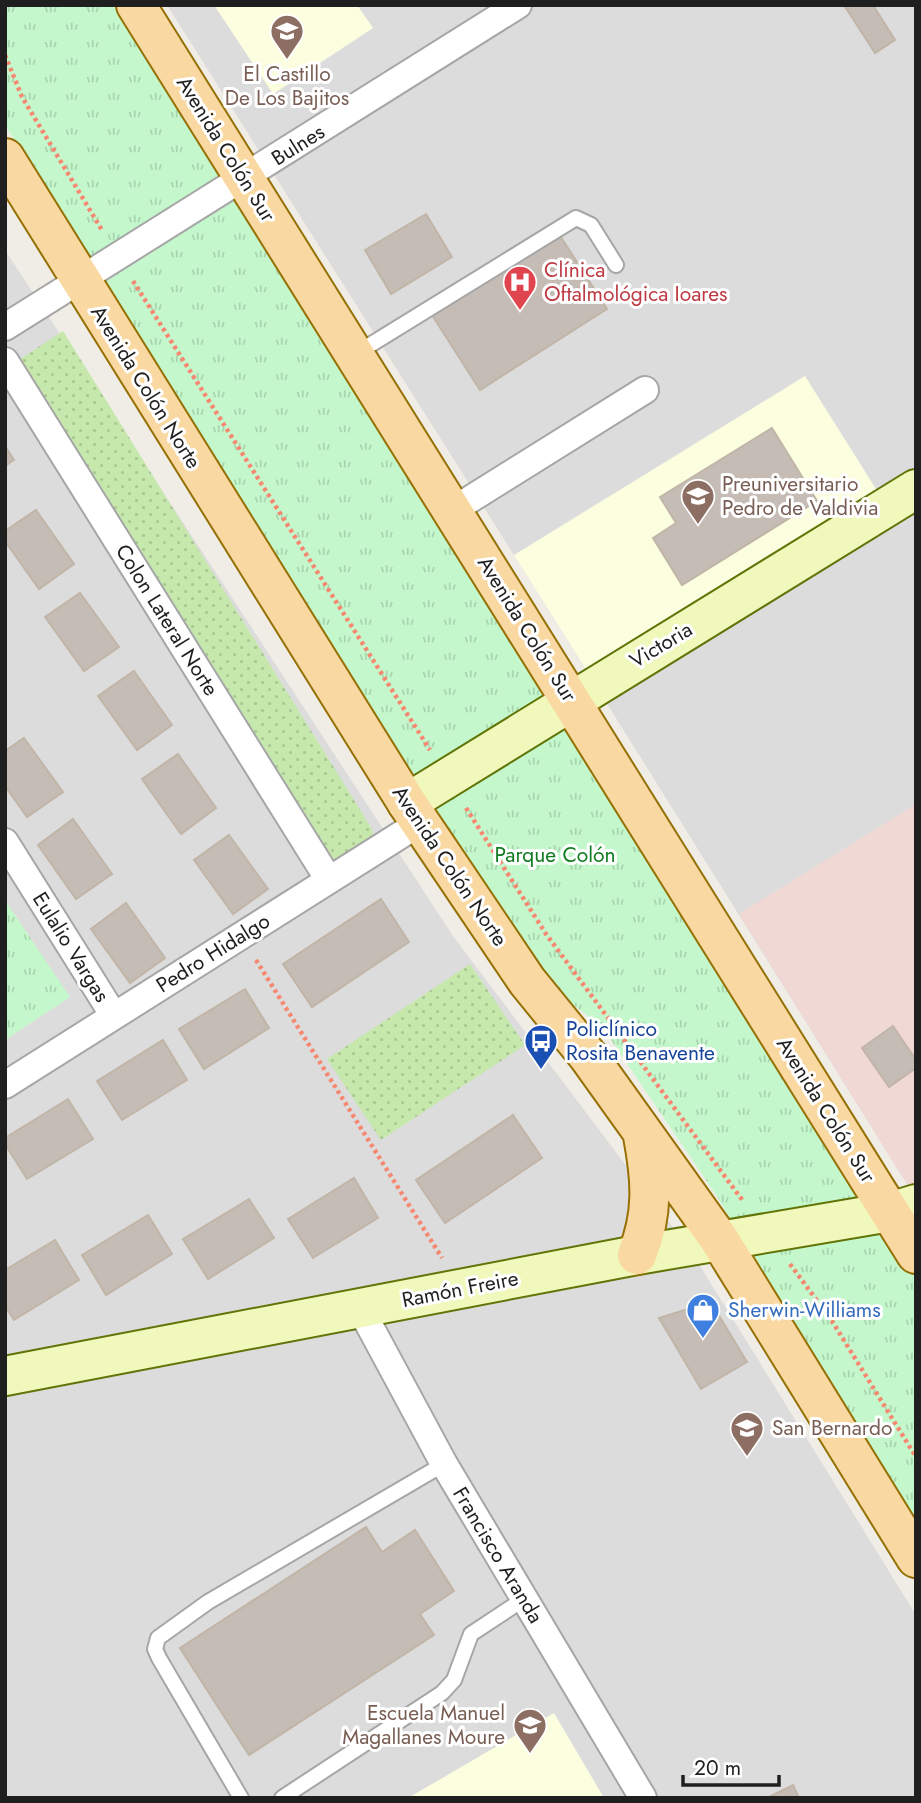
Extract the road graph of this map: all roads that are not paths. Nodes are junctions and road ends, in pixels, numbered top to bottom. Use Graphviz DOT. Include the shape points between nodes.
graph roads {
  1 [pos="136,5"];
  2 [pos="517,5"];
  3 [pos="5,158"];
  4 [pos="244,178"];
  5 [pos="616,265"];
  6 [pos="80,281"];
  7 [pos="5,327"];
  8 [pos="355,355"];
  9 [pos="5,361"];
  10 [pos="645,390"];
  11 [pos="916,489"];
  12 [pos="453,510"];
  13 [pos="572,699"];
  14 [pos="414,813"];
  15 [pos="5,842"];
  16 [pos="329,880"];
  17 [pos="114,1016"];
  18 [pos="5,1085"];
  19 [pos="642,1130"];
  20 [pos="903,1208"];
  21 [pos="719,1239"];
  22 [pos="916,1254"];
  23 [pos="637,1255"];
  24 [pos="360,1308"];
  25 [pos="7,1372"];
  26 [pos="444,1464"];
  27 [pos="916,1558"];
  28 [pos="524,1600"];
  29 [pos="241,1798"];
  30 [pos="282,1798"];
  31 [pos="643,1798"];
  1 -- 4 [label="main road, Avenida Colón Sur"];
  2 -- 4 [label="street, Bulnes"];
  3 -- 6 [label="main road, Avenida Colón Norte"];
  4 -- 6 [label="street, Bulnes"];
  4 -- 8 [label="main road, Avenida Colón Sur"];
  5 -- 8 [label="lane" via="591,225 576,218"];
  6 -- 7 [label="street, Bulnes"];
  6 -- 14 [label="main road, Avenida Colón Norte"];
  8 -- 12 [label="main road, Avenida Colón Sur"];
  9 -- 16 [label="street, Colon Lateral Norte"];
  10 -- 12 [label="street"];
  11 -- 13 [label="main road, Victoria"];
  12 -- 13 [label="main road, Avenida Colón Sur"];
  13 -- 14 [label="main road, Victoria"];
  13 -- 20 [label="main road, Avenida Colón Sur"];
  14 -- 16 [label="street, Pedro Hidalgo"];
  14 -- 19 [label="main road, Avenida Colón Norte" via="527,981"];
  15 -- 17 [label="street, Eulalio Vargas"];
  16 -- 17 [label="street, Pedro Hidalgo"];
  17 -- 18 [label="street, Pedro Hidalgo"];
  19 -- 21 [label="main road, Avenida Colón Norte"];
  19 -- 23 [label="main road" via="651,1180 650,1214"];
  20 -- 21 [label="main road, Ramón Freire"];
  20 -- 22 [label="main road, Avenida Colón Sur"];
  21 -- 23 [label="main road, Ramón Freire"];
  21 -- 27 [label="main road, Avenida Colón Norte"];
  23 -- 24 [label="main road, Ramón Freire"];
  24 -- 25 [label="main road, Ramón Freire"];
  24 -- 26 [label="street, Francisco Aranda"];
  26 -- 28 [label="street, Francisco Aranda"];
  26 -- 29 [label="lane" via="208,1602 158,1638 155,1649 159,1658"];
  28 -- 30 [label="lane" via="471,1634 454,1680 442,1693"];
  28 -- 31 [label="street, Francisco Aranda"];
}
